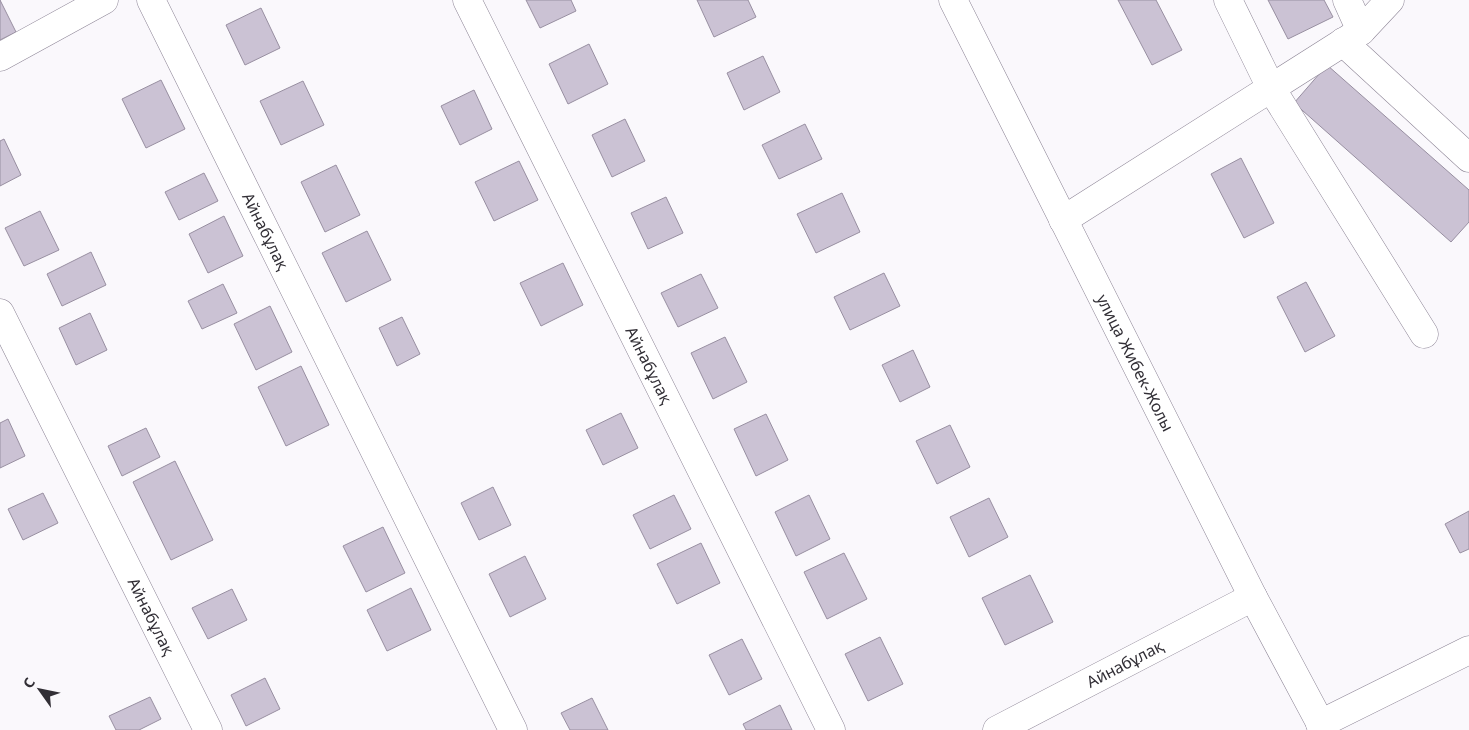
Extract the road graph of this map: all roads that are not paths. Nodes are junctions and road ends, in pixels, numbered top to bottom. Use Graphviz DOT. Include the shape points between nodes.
graph roads {
  1 [pos="104,0"];
  2 [pos="151,0"];
  3 [pos="467,0"];
  4 [pos="953,0"];
  5 [pos="1228,0"];
  6 [pos="1347,0"];
  7 [pos="1390,0"];
  8 [pos="1352,36"];
  9 [pos="0,56"];
  10 [pos="1271,88"];
  11 [pos="1469,158"];
  12 [pos="1063,220"];
  13 [pos="0,313"];
  14 [pos="1424,334"];
  15 [pos="1253,596"];
  16 [pos="1469,650"];
  17 [pos="1322,727"];
  18 [pos="208,730"];
  19 [pos="513,730"];
  20 [pos="832,730"];
  21 [pos="997,730"];
  1 -- 9 [label="street"];
  2 -- 19 [label="street, Айнабұлақ"];
  3 -- 20 [label="street, Айнабұлақ"];
  4 -- 12 [label="street, улица Жибек-Жолы"];
  5 -- 10 [label="street"];
  6 -- 8 [label="street"];
  7 -- 8 [label="street"];
  8 -- 10 [label="street"];
  8 -- 11 [label="street"];
  10 -- 12 [label="street"];
  10 -- 14 [label="street"];
  12 -- 15 [label="street, улица Жибек-Жолы"];
  13 -- 18 [label="street, Айнабұлақ"];
  15 -- 17 [label="street, улица Жибек-Жолы"];
  15 -- 21 [label="street, Айнабұлақ"];
  16 -- 17 [label="street"];
}
